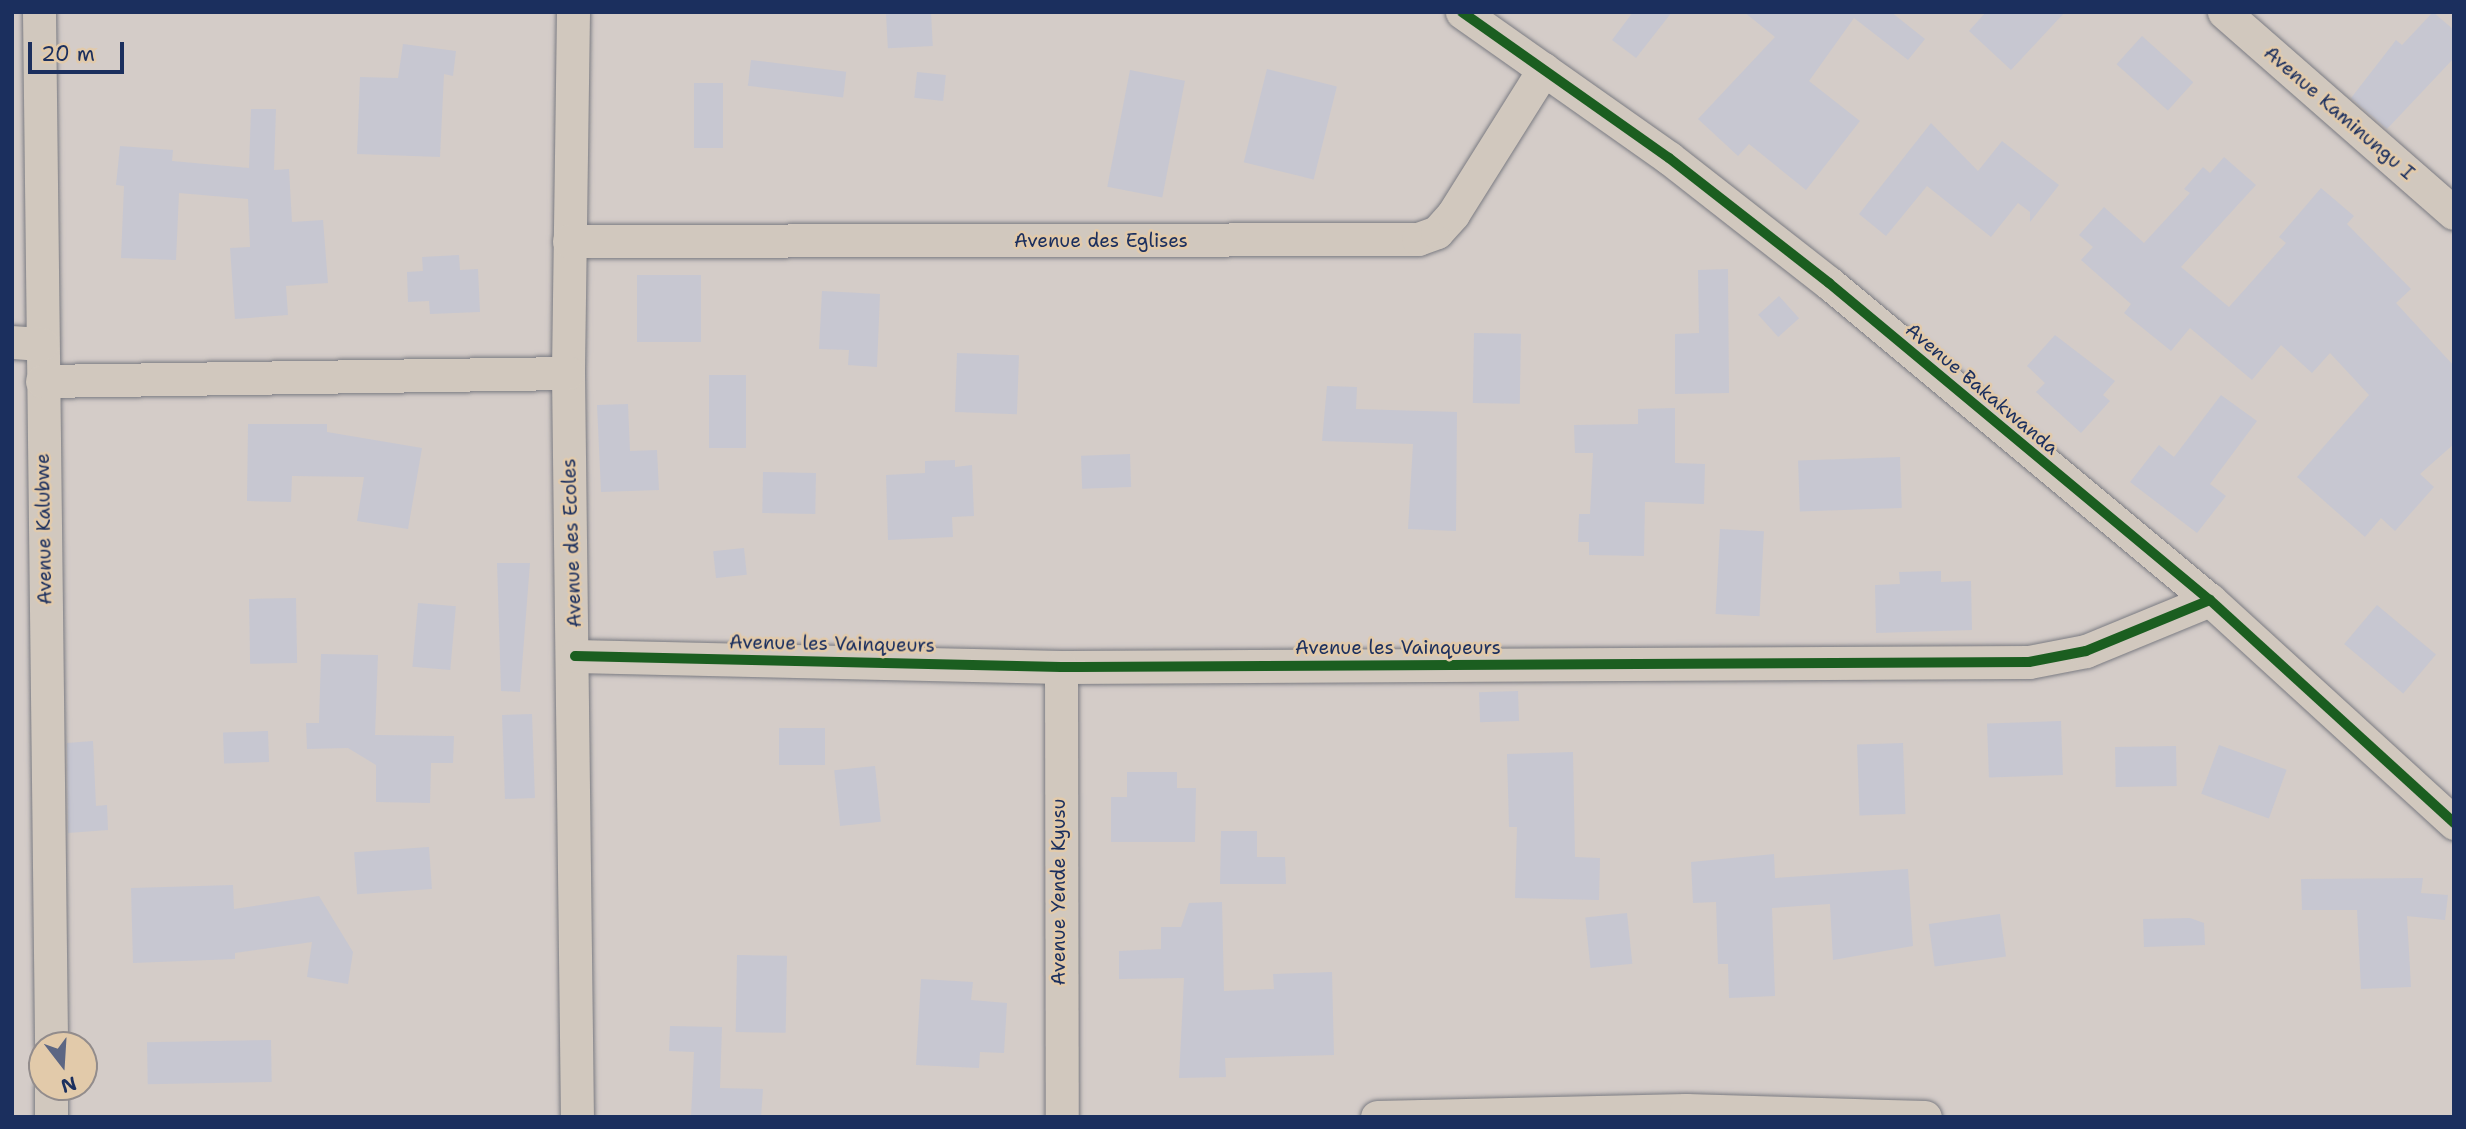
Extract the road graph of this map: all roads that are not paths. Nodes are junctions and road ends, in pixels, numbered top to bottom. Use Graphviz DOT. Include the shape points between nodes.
graph roads {
  1 [pos="39,12"];
  2 [pos="573,12"];
  3 [pos="1462,12"];
  4 [pos="2224,12"];
  5 [pos="1544,69"];
  6 [pos="2454,214"];
  7 [pos="569,241"];
  8 [pos="27,343"];
  9 [pos="568,373"];
  10 [pos="42,381"];
  11 [pos="2210,600"];
  12 [pos="575,656"];
  13 [pos="1061,667"];
  14 [pos="2454,823"];
  15 [pos="51,1031"];
  16 [pos="577,1117"];
  17 [pos="1062,1117"];
  18 [pos="1377,1117"];
  19 [pos="1925,1117"];
  1 -- 8 [label="street, Avenue Kalubwe"];
  2 -- 7 [label="street, Avenue des Ecoles"];
  3 -- 5 [label="street, Avenue Bakakwanda"];
  4 -- 6 [label="street, Avenue Kaminungu I"];
  5 -- 7 [label="street, Avenue des Eglises" via="1453,214 1437,232 1418,239"];
  5 -- 11 [label="street, Avenue Bakakwanda" via="1829,283"];
  7 -- 9 [label="street, Avenue des Ecoles"];
  8 -- 10 [label="street, Avenue Kalubwe"];
  9 -- 10 [label="street"];
  9 -- 12 [label="street, Avenue des Ecoles"];
  10 -- 15 [label="street, Avenue Kalubwe"];
  11 -- 13 [label="street, Avenue les Vainqueurs" via="2086,651 2029,662"];
  11 -- 14 [label="street, Avenue Bakakwanda"];
  12 -- 13 [label="street, Avenue les Vainqueurs"];
  12 -- 16 [label="street, Avenue des Ecoles"];
  13 -- 17 [label="street, Avenue Yende Kyusu"];
  18 -- 19 [label="street" via="1686,1110"];
}
